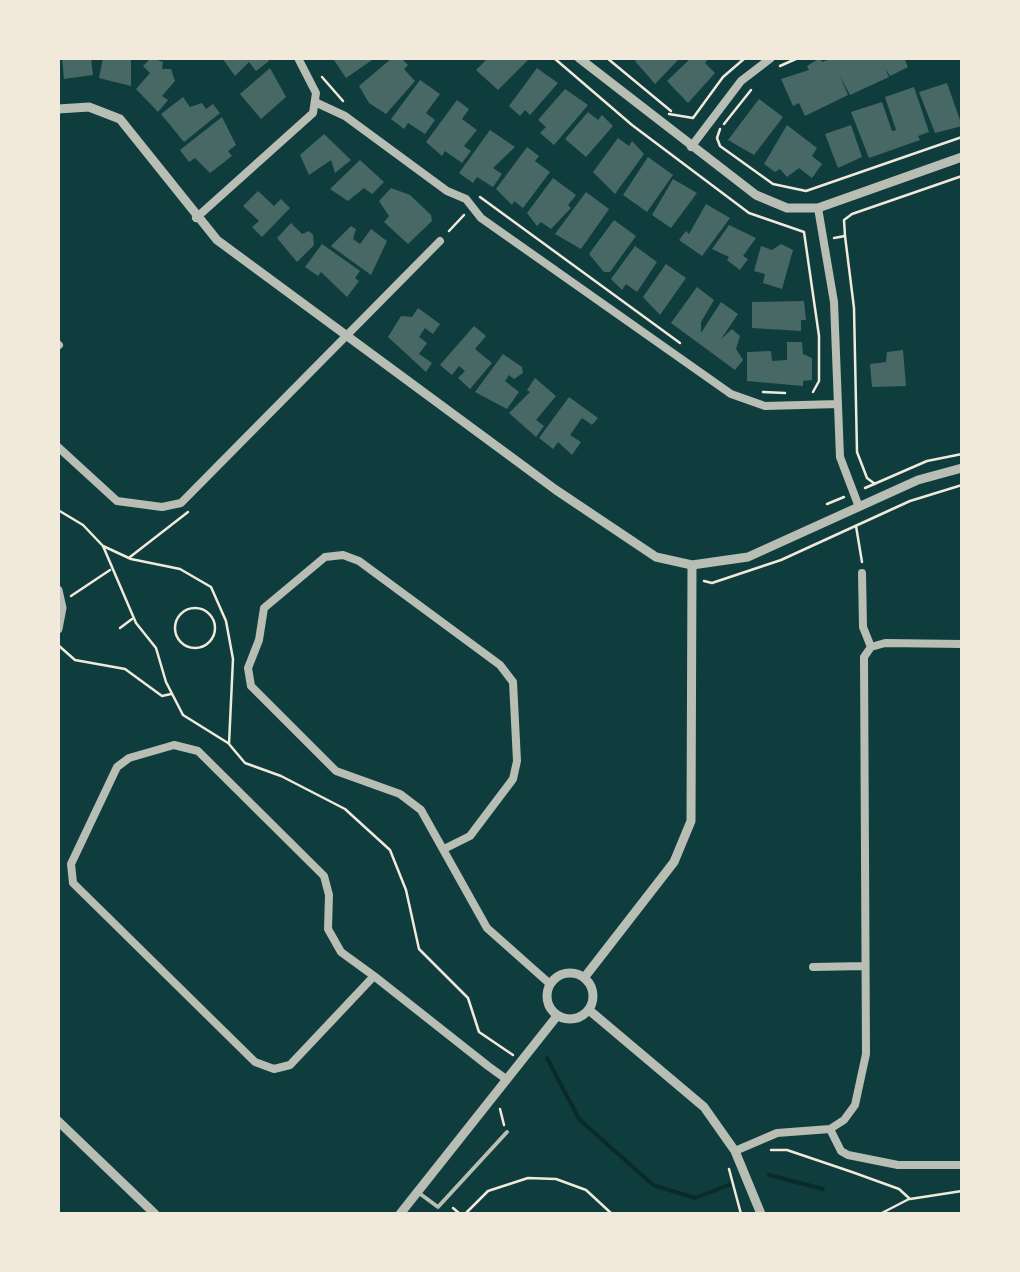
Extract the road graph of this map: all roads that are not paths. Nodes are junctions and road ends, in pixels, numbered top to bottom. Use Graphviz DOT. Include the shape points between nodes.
graph roads {
  1 [pos="298,58"];
  2 [pos="579,58"];
  3 [pos="770,58"];
  4 [pos="317,103"];
  5 [pos="58,109"];
  6 [pos="691,147"];
  7 [pos="962,157"];
  8 [pos="818,208"];
  9 [pos="196,218"];
  10 [pos="440,241"];
  11 [pos="348,336"];
  12 [pos="838,404"];
  13 [pos="58,447"];
  14 [pos="962,468"];
  15 [pos="859,507"];
  16 [pos="692,566"];
  17 [pos="862,573"];
  18 [pos="58,590"];
  19 [pos="58,630"];
  20 [pos="962,644"];
  21 [pos="871,647"];
  22 [pos="444,849"];
  23 [pos="813,966"];
  24 [pos="865,966"];
  25 [pos="374,976"];
  26 [pos="584,978"];
  27 [pos="550,984"];
  28 [pos="588,1010"];
  29 [pos="557,1016"];
  30 [pos="506,1078"];
  31 [pos="58,1121"];
  32 [pos="830,1129"];
  33 [pos="507,1132"];
  34 [pos="735,1151"];
  35 [pos="962,1165"];
  36 [pos="418,1192"];
  37 [pos="149,1212"];
  38 [pos="400,1214"];
  39 [pos="761,1214"];
  1 -- 4 [label="street"];
  2 -- 6 [label="street"];
  3 -- 6 [label="street" via="741,81"];
  4 -- 9 [label="street"];
  4 -- 12 [label="street" via="345,116 739,398 765,406"];
  5 -- 9 [label="street" via="89,106 126,123"];
  6 -- 8 [label="street" via="770,202"];
  7 -- 8 [label="street"];
  8 -- 12 [label="street" via="834,302"];
  9 -- 11 [label="street"];
  10 -- 11 [label="street"];
  11 -- 13 [label="street" via="181,503 117,501"];
  11 -- 16 [label="street" via="642,550"];
  12 -- 15 [label="street" via="840,457"];
  14 -- 15 [label="street"];
  15 -- 16 [label="street" via="748,557"];
  16 -- 26 [label="street" via="691,820 670,869"];
  17 -- 21 [label="street" via="863,627"];
  18 -- 19 [label="street"];
  20 -- 21 [label="street"];
  21 -- 24 [label="street" via="864,665"];
  22 -- 22 [label="street" via="411,801 336,770 250,682 264,608 325,557 356,559 500,666 512,682 513,779 472,833"];
  22 -- 27 [label="street" via="494,937"];
  23 -- 24 [label="street"];
  24 -- 32 [label="street" via="860,1091 848,1117"];
  25 -- 25 [label="street" via="330,938 328,889 320,871 198,751 178,744 120,764 71,864 78,890 263,1067 295,1062"];
  25 -- 30 [label="street"];
  26 -- 27 [label="street" via="562,974"];
  26 -- 28 [label="street" via="593,996"];
  27 -- 29 [label="street" via="546,998"];
  28 -- 29 [label="street" via="577,1018"];
  28 -- 34 [label="street" via="682,1084"];
  29 -- 30 [label="street"];
  30 -- 36 [label="street"];
  31 -- 37 [label="street"];
  32 -- 34 [label="street" via="776,1134"];
  32 -- 35 [label="street" via="848,1155 898,1166"];
  33 -- 36 [label="lane" via="438,1208"];
  34 -- 39 [label="street"];
  36 -- 38 [label="street"];
}
